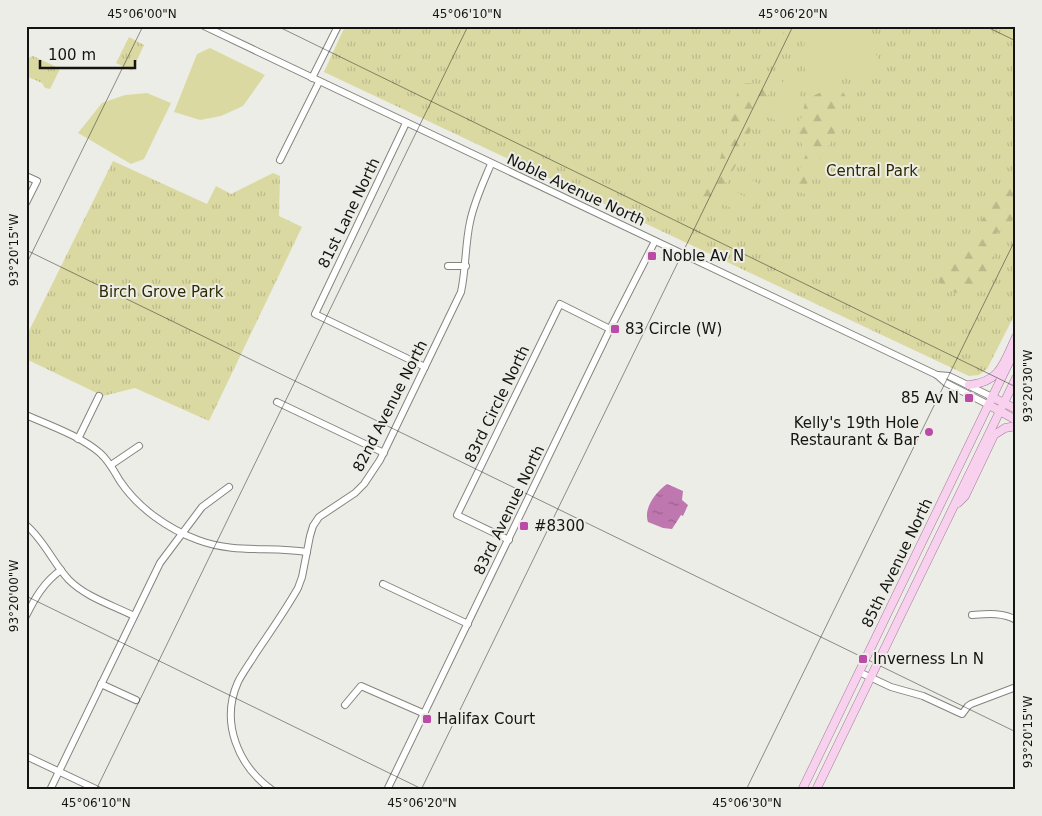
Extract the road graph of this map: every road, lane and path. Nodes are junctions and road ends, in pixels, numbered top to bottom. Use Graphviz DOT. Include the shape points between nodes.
graph roads {
  1 [pos="204,26"];
  2 [pos="338,26"];
  3 [pos="312,78"];
  4 [pos="319,82"];
  5 [pos="406,123"];
  6 [pos="280,160"];
  7 [pos="492,164"];
  8 [pos="26,176"];
  9 [pos="26,203"];
  10 [pos="654,241"];
  11 [pos="448,266"];
  12 [pos="466,266"];
  13 [pos="610,329"];
  14 [pos="1016,337"];
  15 [pos="1016,348"];
  16 [pos="426,367"];
  17 [pos="937,375"];
  18 [pos="1016,378"];
  19 [pos="969,385"];
  20 [pos="99,396"];
  21 [pos="992,397"];
  22 [pos="277,402"];
  23 [pos="1004,403"];
  24 [pos="989,405"];
  25 [pos="1016,409"];
  26 [pos="1000,412"];
  27 [pos="26,414"];
  28 [pos="1016,420"];
  29 [pos="1016,426"];
  30 [pos="78,439"];
  31 [pos="139,446"];
  32 [pos="384,453"];
  33 [pos="111,465"];
  34 [pos="229,487"];
  35 [pos="953,508"];
  36 [pos="26,525"];
  37 [pos="181,533"];
  38 [pos="509,540"];
  39 [pos="307,552"];
  40 [pos="61,570"];
  41 [pos="383,584"];
  42 [pos="972,615"];
  43 [pos="26,616"];
  44 [pos="134,616"];
  45 [pos="1016,620"];
  46 [pos="468,624"];
  47 [pos="241,660"];
  48 [pos="249,665"];
  49 [pos="859,672"];
  50 [pos="870,678"];
  51 [pos="101,684"];
  52 [pos="1016,687"];
  53 [pos="136,700"];
  54 [pos="345,705"];
  55 [pos="425,714"];
  56 [pos="26,756"];
  57 [pos="59,771"];
  58 [pos="50,790"];
  59 [pos="98,790"];
  60 [pos="272,790"];
  61 [pos="387,790"];
  62 [pos="802,790"];
  63 [pos="816,790"];
  1 -- 3 [label="street, Noble Avenue North"];
  2 -- 3 [label="street"];
  3 -- 4 [label="street, Noble Avenue North"];
  4 -- 5 [label="street, Noble Avenue North"];
  4 -- 6 [label="street"];
  5 -- 7 [label="street, Noble Avenue North"];
  5 -- 16 [label="street, 81st Lane North" via="314,314"];
  7 -- 10 [label="street, Noble Avenue North"];
  7 -- 12 [label="street, 82nd Avenue North" via="470,222"];
  8 -- 9 [label="street" via="37,181"];
  10 -- 13 [label="street, 83rd Avenue North"];
  10 -- 17 [label="street, Noble Avenue North"];
  11 -- 12 [label="street"];
  12 -- 16 [label="street, 82nd Avenue North" via="461,292"];
  13 -- 38 [label="street, 83rd Avenue North"];
  13 -- 38 [label="street, 83rd Circle North" via="560,304 458,514"];
  14 -- 19 [label="main road" via="996,374 986,382"];
  15 -- 21 [label="main road, 85th Avenue North"];
  16 -- 32 [label="street, 82nd Avenue North"];
  17 -- 19 [label="street, Noble Avenue North" via="949,376"];
  17 -- 24 [label="street, Noble Avenue North"];
  18 -- 23 [label="main road, 85th Avenue North"];
  19 -- 21 [label="street, Noble Avenue North"];
  20 -- 30 [label="street"];
  21 -- 23 [label="main road"];
  21 -- 24 [label="main road, 85th Avenue North"];
  22 -- 32 [label="street"];
  23 -- 25 [label="main road"];
  23 -- 26 [label="main road, 85th Avenue North"];
  24 -- 26 [label="main road"];
  24 -- 49 [label="main road, 85th Avenue North"];
  26 -- 28 [label="main road"];
  26 -- 35 [label="main road, 85th Avenue North"];
  27 -- 30 [label="street"];
  29 -- 35 [label="main road" via="1005,428 994,436 964,496"];
  30 -- 33 [label="street"];
  31 -- 33 [label="street"];
  32 -- 39 [label="street, 82nd Avenue North" via="373,473 355,493 319,517 313,526"];
  33 -- 37 [label="street" via="147,511"];
  34 -- 37 [label="street" via="202,507"];
  35 -- 50 [label="main road, 85th Avenue North"];
  36 -- 40 [label="street" via="42,541"];
  37 -- 39 [label="street" via="208,544 238,550"];
  37 -- 44 [label="street" via="160,563"];
  38 -- 46 [label="street, 83rd Avenue North"];
  39 -- 48 [label="street, 82nd Avenue North" via="298,588"];
  40 -- 43 [label="street" via="45,584"];
  40 -- 44 [label="street" via="82,590"];
  41 -- 46 [label="street"];
  42 -- 45 [label="street" via="997,614"];
  44 -- 51 [label="street"];
  46 -- 55 [label="street, 83rd Avenue North"];
  47 -- 48 [label="street"];
  48 -- 60 [label="street, 82nd Avenue North" via="233,696 234,738 246,764"];
  49 -- 50 [label="street"];
  49 -- 62 [label="main road, 85th Avenue North"];
  50 -- 52 [label="street" via="919,694 962,714 971,704"];
  50 -- 63 [label="main road, 85th Avenue North"];
  51 -- 53 [label="street"];
  51 -- 57 [label="street"];
  54 -- 55 [label="street" via="361,686"];
  55 -- 61 [label="street, 83rd Avenue North"];
  56 -- 57 [label="street"];
  57 -- 58 [label="street"];
  57 -- 59 [label="street"];
}
